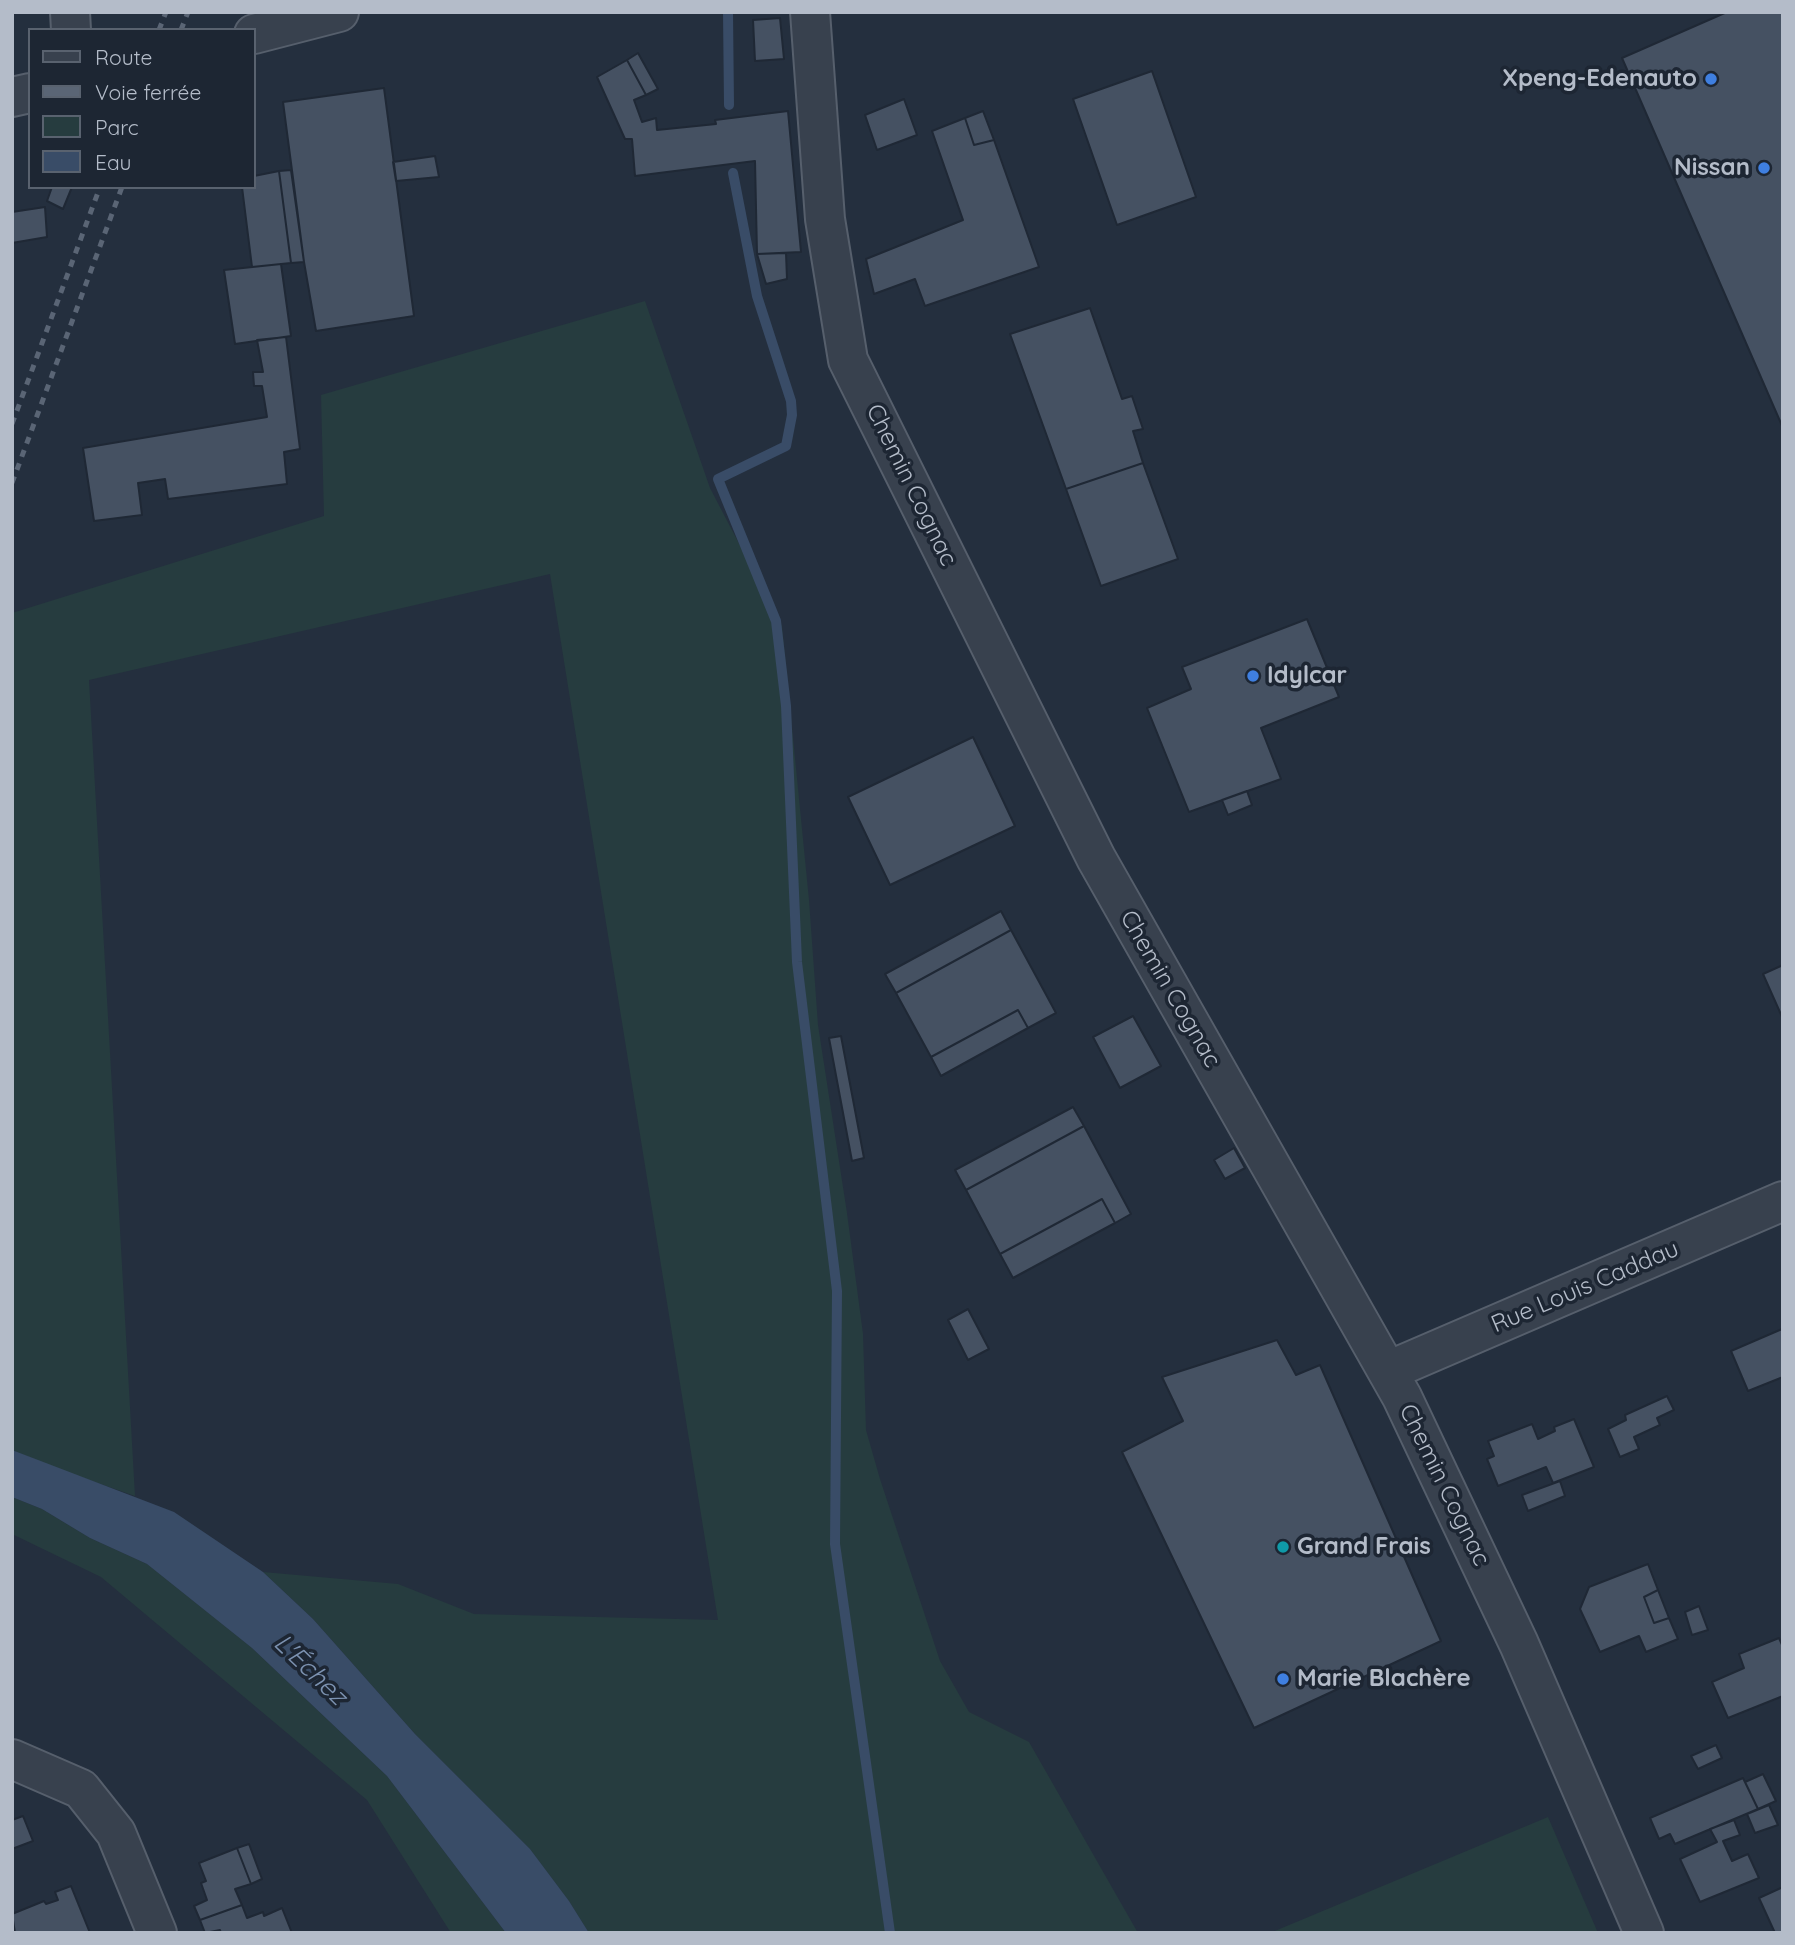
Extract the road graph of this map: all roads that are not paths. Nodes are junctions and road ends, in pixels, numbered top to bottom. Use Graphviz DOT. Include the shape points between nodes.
graph roads {
  1 [pos="339,12"];
  2 [pos="810,12"];
  3 [pos="256,33"];
  4 [pos="1783,1201"];
  5 [pos="1388,1371"];
  6 [pos="12,1759"];
  7 [pos="157,1933"];
  8 [pos="1644,1933"];
  1 -- 3 [label="street"];
  2 -- 5 [label="street, Chemin Cognac" via="825,219 848,360 1096,858"];
  4 -- 5 [label="street, Rue Louis Caddau"];
  5 -- 8 [label="street, Chemin Cognac" via="1519,1644"];
  6 -- 7 [label="street" via="81,1789 116,1833"];
}
